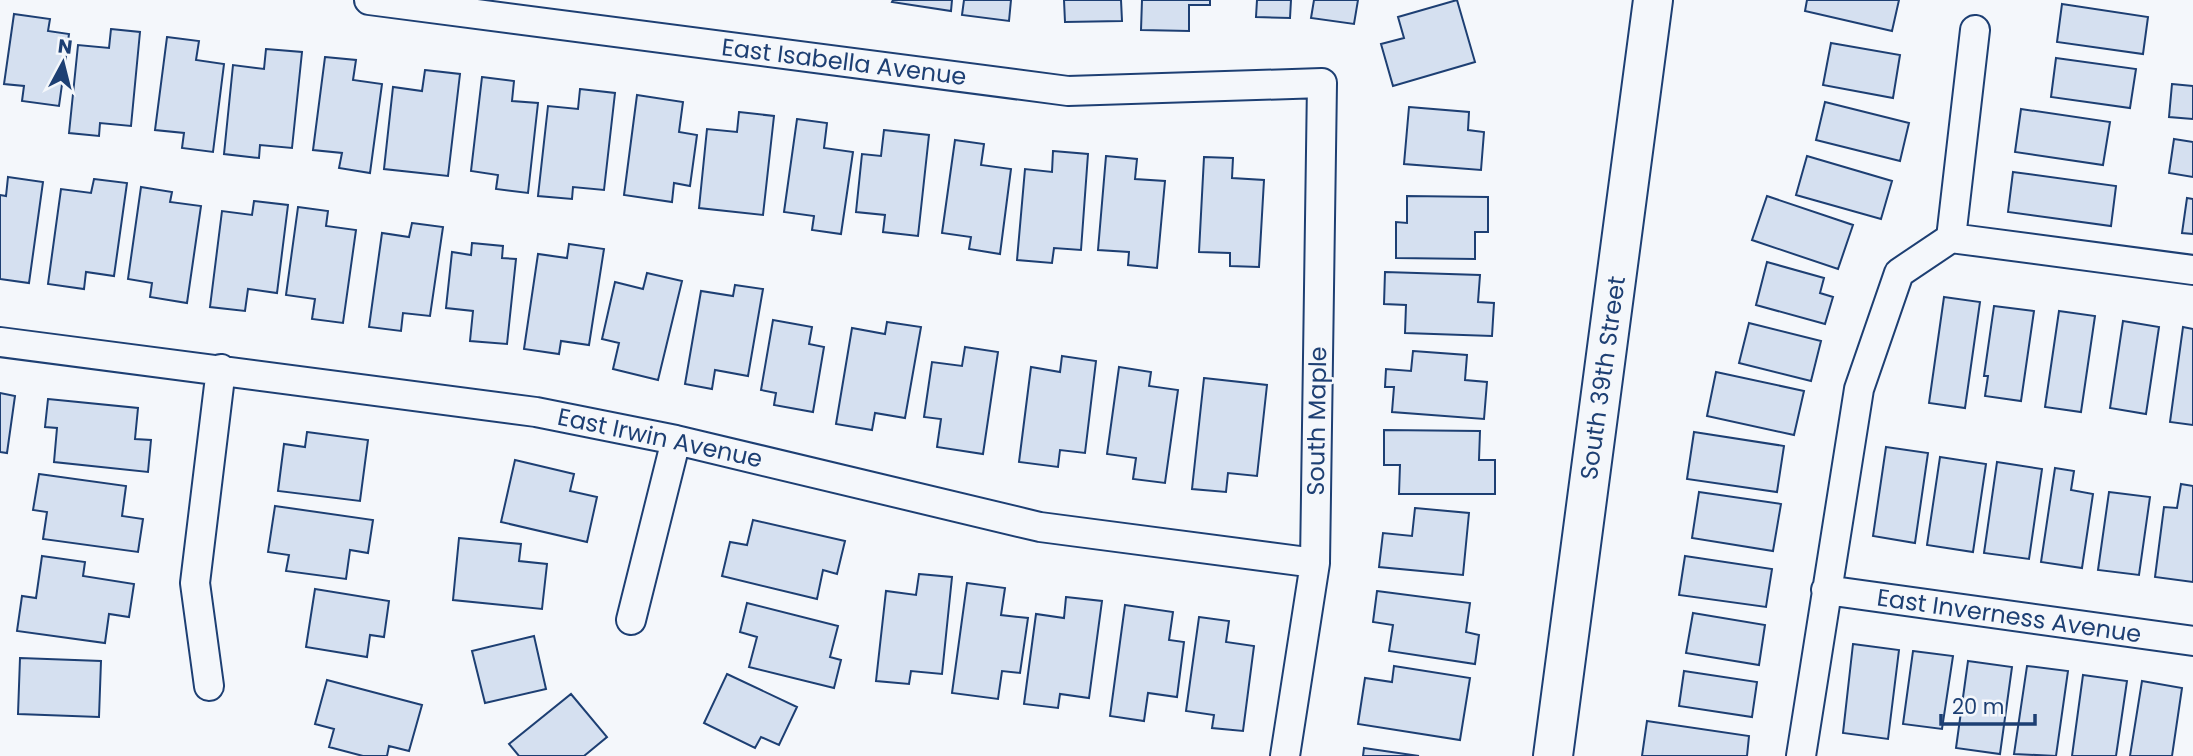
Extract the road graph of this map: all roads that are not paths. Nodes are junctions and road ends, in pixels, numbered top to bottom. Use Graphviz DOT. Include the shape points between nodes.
graph roads {
  1 [pos="369,0"];
  2 [pos="1653,0"];
  3 [pos="1975,30"];
  4 [pos="1322,83"];
  5 [pos="1951,238"];
  6 [pos="2193,270"];
  7 [pos="0,342"];
  8 [pos="220,369"];
  9 [pos="676,440"];
  10 [pos="1315,563"];
  11 [pos="1826,590"];
  12 [pos="631,620"];
  13 [pos="2193,641"];
  14 [pos="209,686"];
  15 [pos="1285,756"];
  16 [pos="1553,756"];
  17 [pos="1801,756"];
  1 -- 4 [label="street, East Isabella Avenue" via="1068,91"];
  2 -- 16 [label="street, South 39th Street"];
  3 -- 5 [label="street"];
  4 -- 10 [label="street, South Maple"];
  5 -- 6 [label="street"];
  5 -- 11 [label="street" via="1899,272 1859,389"];
  7 -- 8 [label="street, East Irwin Avenue"];
  8 -- 9 [label="street, East Irwin Avenue" via="536,412"];
  8 -- 14 [label="street" via="195,583"];
  9 -- 10 [label="street, East Irwin Avenue" via="1040,527"];
  9 -- 12 [label="street"];
  10 -- 15 [label="street, South Maple"];
  11 -- 13 [label="street, East Inverness Avenue"];
  11 -- 17 [label="street"];
}
